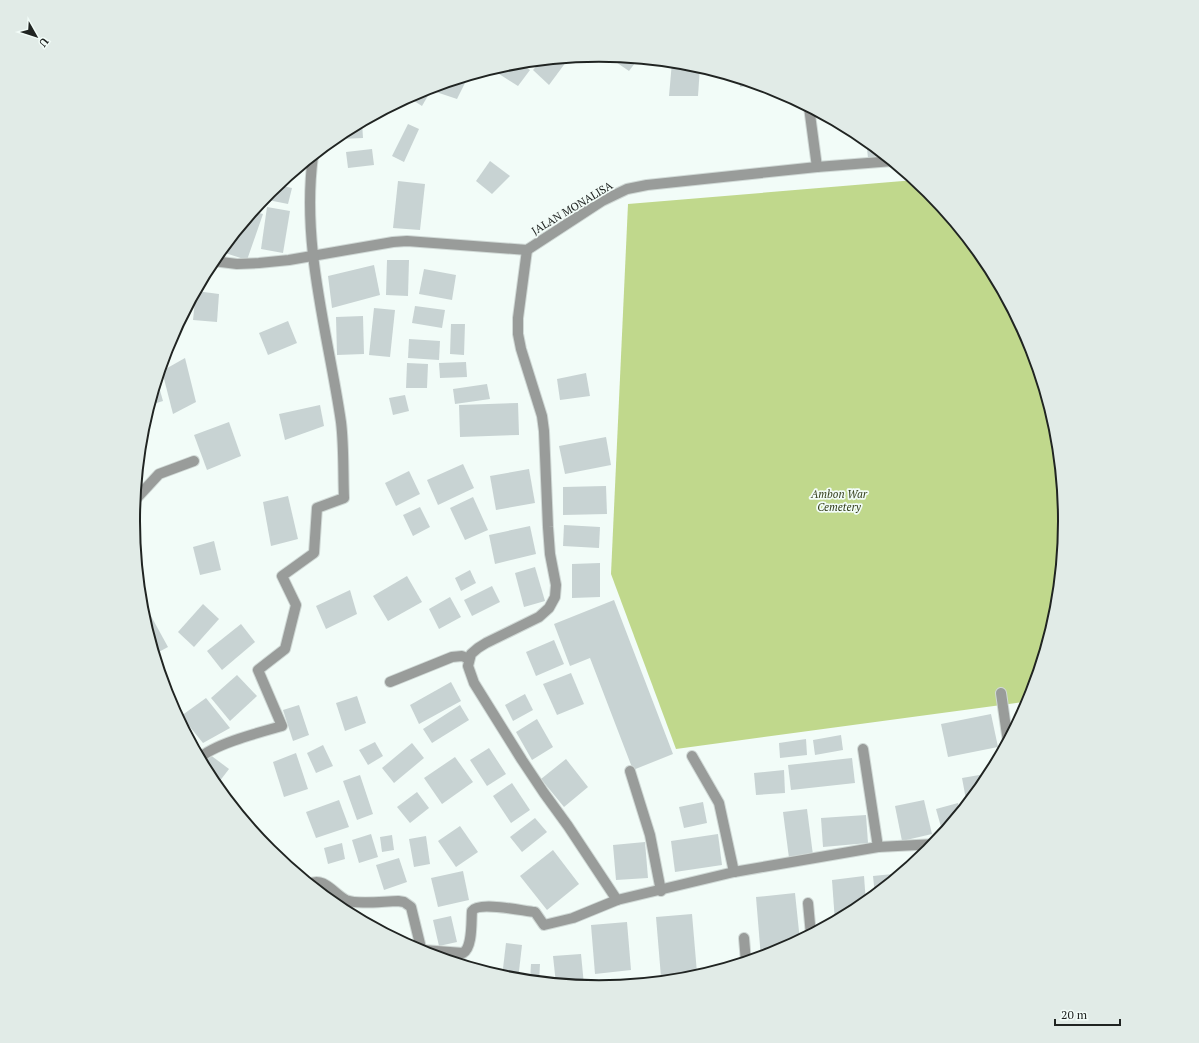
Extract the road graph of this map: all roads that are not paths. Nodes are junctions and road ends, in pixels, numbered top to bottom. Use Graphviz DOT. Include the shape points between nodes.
graph roads {
  1 [pos="811,113"];
  2 [pos="885,162"];
  3 [pos="312,164"];
  4 [pos="817,167"];
  5 [pos="527,250"];
  6 [pos="312,256"];
  7 [pos="220,262"];
  8 [pos="194,461"];
  9 [pos="141,494"];
  10 [pos="469,659"];
  11 [pos="390,682"];
  12 [pos="1001,693"];
  13 [pos="1007,734"];
  14 [pos="863,749"];
  15 [pos="204,754"];
  16 [pos="692,756"];
  17 [pos="630,771"];
  18 [pos="878,847"];
  19 [pos="920,850"];
  20 [pos="734,872"];
  21 [pos="315,882"];
  22 [pos="661,891"];
  23 [pos="617,900"];
  24 [pos="808,903"];
  25 [pos="811,930"];
  26 [pos="744,938"];
  27 [pos="420,944"];
  28 [pos="437,951"];
  29 [pos="746,957"];
  1 -- 4 [label="street"];
  2 -- 4 [label="street, JALAN MONALISA"];
  3 -- 6 [label="street" via="309,212"];
  4 -- 5 [label="street, JALAN MONALISA" via="627,189 602,201"];
  5 -- 6 [label="street, JALAN MONALISA" via="407,241"];
  5 -- 10 [label="street" via="518,334 542,416 555,597 540,617 486,643 471,654"];
  6 -- 7 [label="street, JALAN MONALISA" via="259,264"];
  6 -- 15 [label="street" via="341,423 344,498 317,508 314,553 282,576 296,605 285,649 258,670 282,726"];
  8 -- 9 [label="street" via="159,474"];
  10 -- 11 [label="street" via="462,656 452,657"];
  10 -- 23 [label="street" via="468,666 474,683 531,774"];
  12 -- 13 [label="street"];
  14 -- 18 [label="street"];
  16 -- 20 [label="street" via="719,803"];
  17 -- 22 [label="street" via="650,835"];
  18 -- 19 [label="street"];
  18 -- 20 [label="street"];
  20 -- 22 [label="street"];
  21 -- 27 [label="street" via="323,883 354,903 404,902 411,907"];
  22 -- 23 [label="street"];
  23 -- 28 [label="street" via="574,918 544,925 535,912 477,906 472,910 470,940 465,952"];
  24 -- 25 [label="street"];
  26 -- 29 [label="street"];
}
